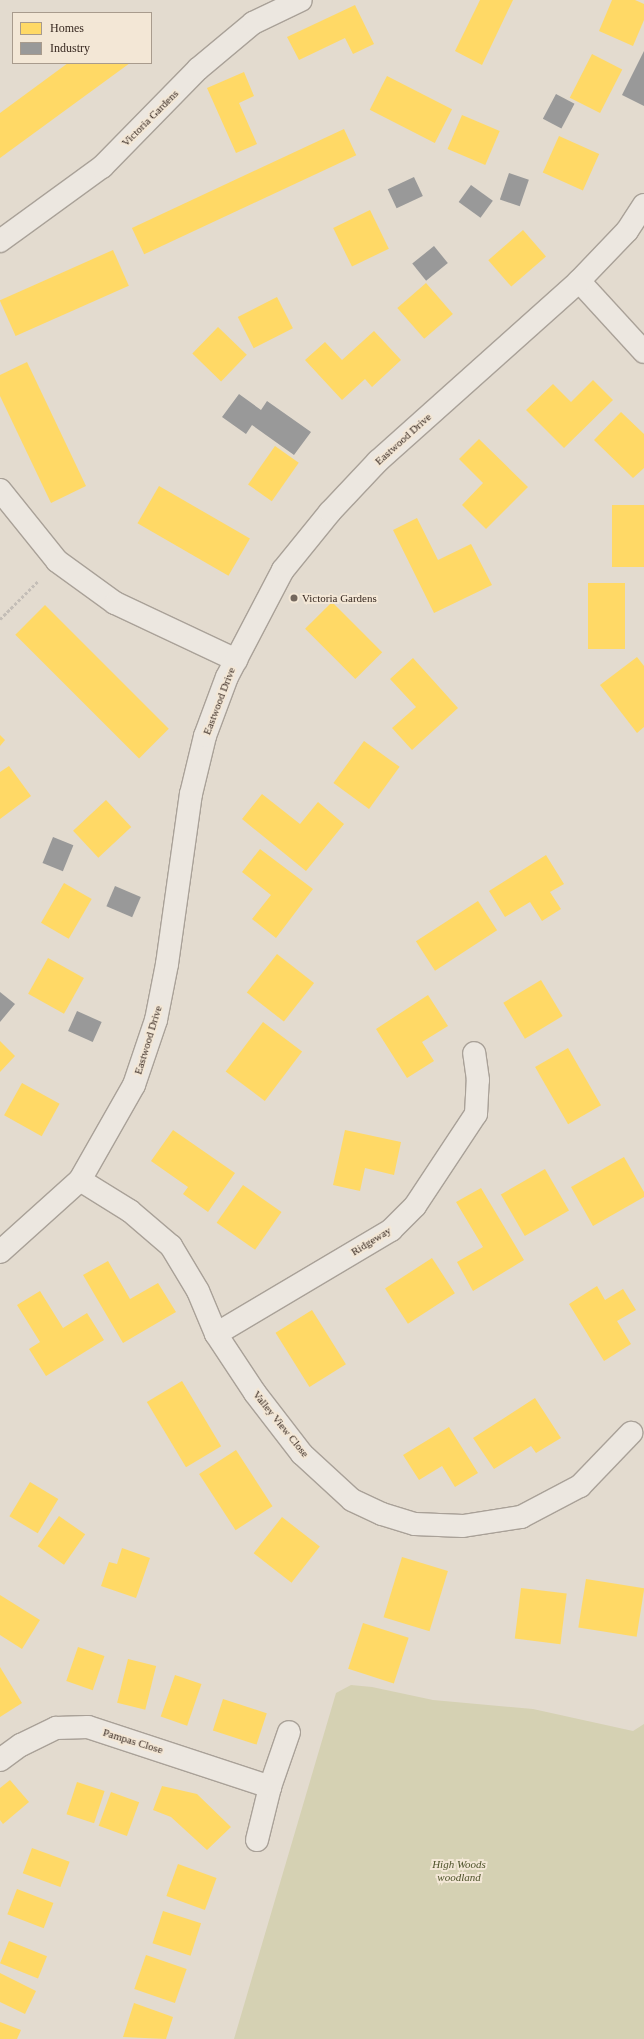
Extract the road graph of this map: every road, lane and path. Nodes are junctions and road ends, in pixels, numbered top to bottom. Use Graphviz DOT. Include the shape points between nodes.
graph roads {
  1 [pos="301,0"];
  2 [pos="644,205"];
  3 [pos="0,241"];
  4 [pos="579,281"];
  5 [pos="644,352"];
  6 [pos="0,490"];
  7 [pos="57,561"];
  8 [pos="0,619"];
  9 [pos="236,660"];
  10 [pos="474,1053"];
  11 [pos="80,1180"];
  12 [pos="0,1252"];
  13 [pos="216,1334"];
  14 [pos="631,1433"];
  15 [pos="289,1732"];
  16 [pos="0,1760"];
  17 [pos="270,1787"];
  18 [pos="257,1840"];
  1 -- 3 [label="street, Victoria Gardens" via="253,23 198,69 102,167"];
  2 -- 4 [label="street, Eastwood Drive" via="627,231"];
  4 -- 5 [label="street"];
  4 -- 9 [label="street, Eastwood Drive" via="378,461 330,512 283,570"];
  6 -- 7 [label="street"];
  7 -- 8 [label="path"];
  7 -- 9 [label="street" via="115,603"];
  9 -- 11 [label="street, Eastwood Drive" via="226,677 205,736 191,794 167,964 156,1020 134,1085"];
  10 -- 13 [label="street, Ridgeway" via="478,1080 476,1114 415,1206 391,1230"];
  11 -- 12 [label="street, Eastwood Drive"];
  11 -- 13 [label="street, Valley View Close" via="130,1211 172,1246 198,1292"];
  13 -- 14 [label="street, Valley View Close" via="255,1393 302,1454 352,1500 382,1514 415,1524 463,1526 521,1517 580,1486"];
  15 -- 17 [label="street"];
  16 -- 17 [label="street, Pampas Close" via="21,1745 56,1728 88,1727"];
  17 -- 18 [label="street"];
}
